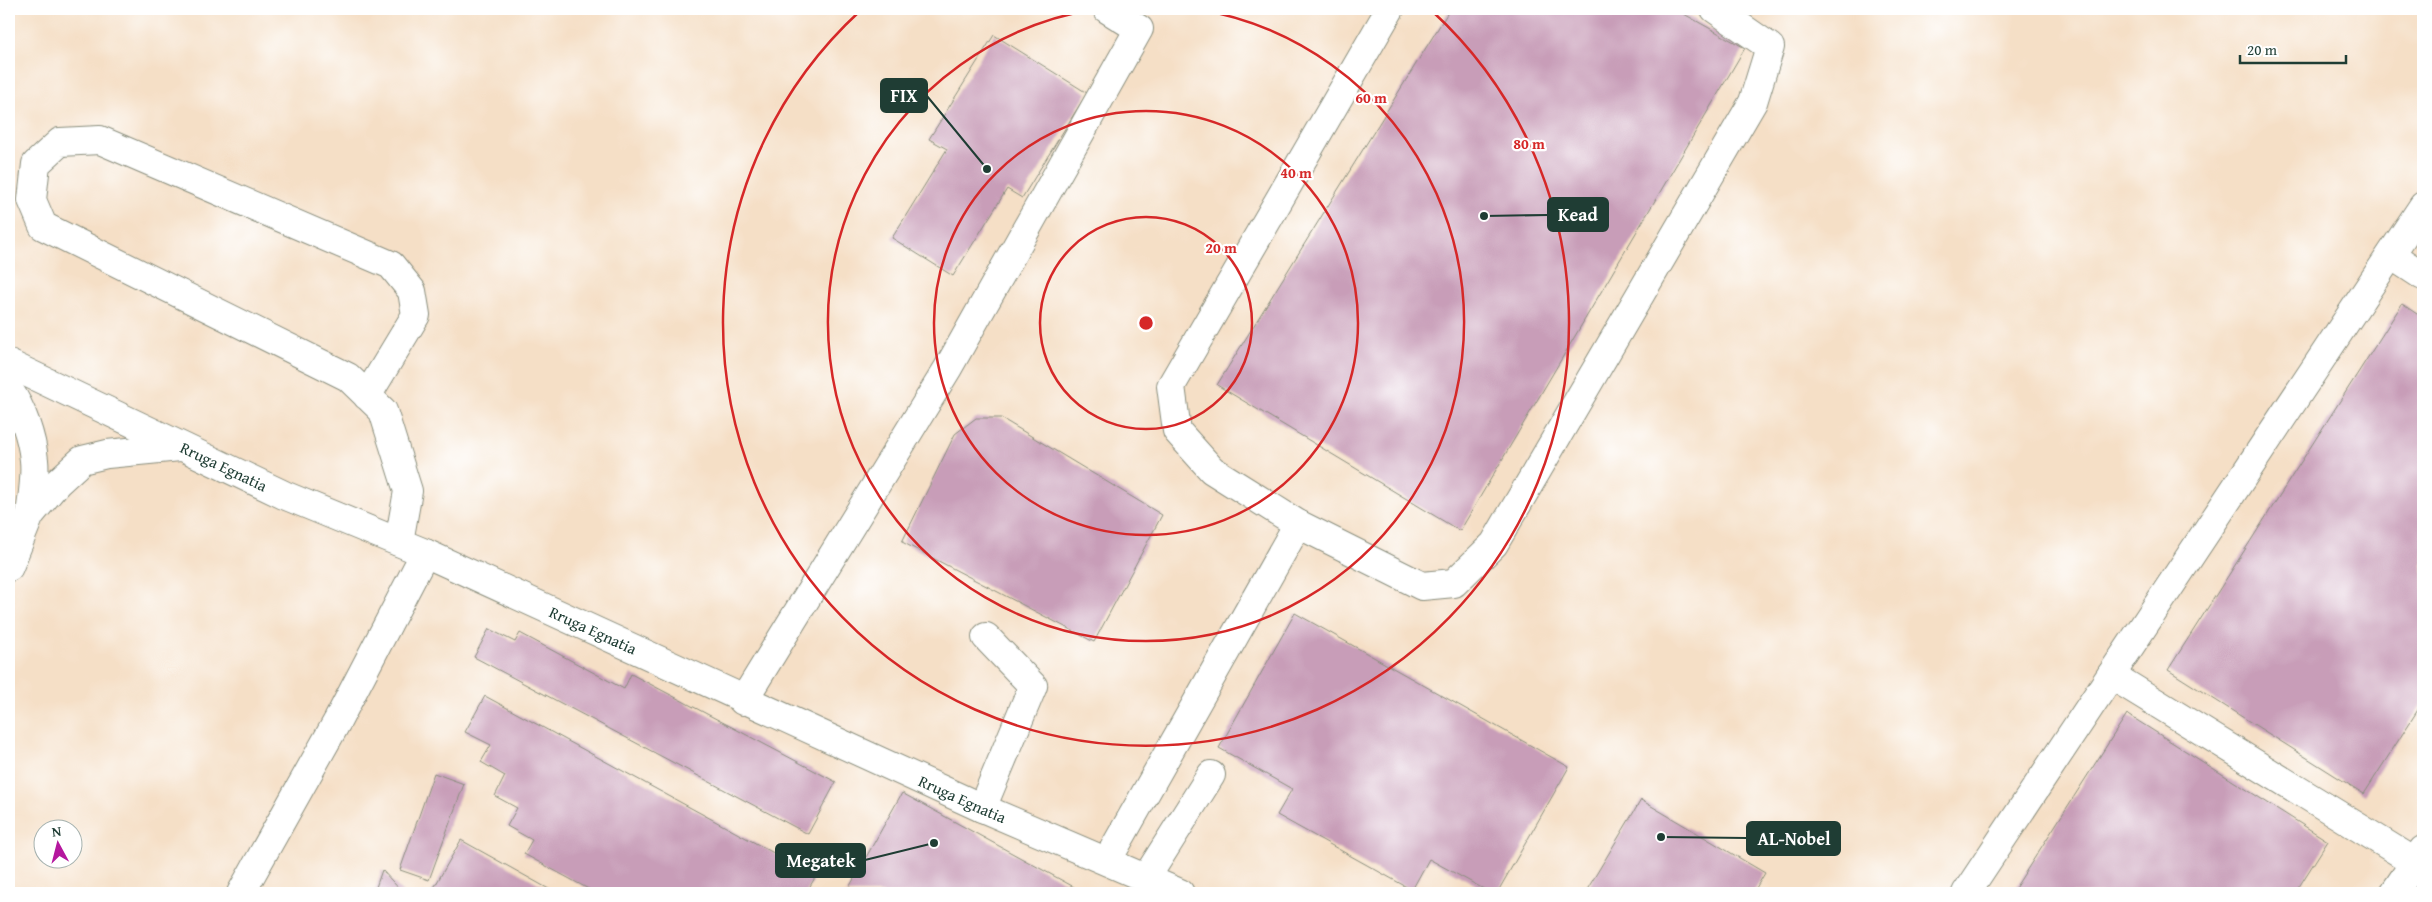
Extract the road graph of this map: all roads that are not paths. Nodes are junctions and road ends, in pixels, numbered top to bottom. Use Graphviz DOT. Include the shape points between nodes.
graph roads {
  1 [pos="1107,9"];
  2 [pos="1390,9"];
  3 [pos="1715,9"];
  4 [pos="2423,206"];
  5 [pos="2391,255"];
  6 [pos="2423,276"];
  7 [pos="9,364"];
  8 [pos="9,390"];
  9 [pos="367,396"];
  10 [pos="180,447"];
  11 [pos="30,515"];
  12 [pos="1298,524"];
  13 [pos="399,542"];
  14 [pos="426,553"];
  15 [pos="9,567"];
  16 [pos="986,637"];
  17 [pos="2112,675"];
  18 [pos="743,701"];
  19 [pos="1211,775"];
  20 [pos="982,808"];
  21 [pos="2421,860"];
  22 [pos="1107,861"];
  23 [pos="1146,878"];
  24 [pos="241,893"];
  25 [pos="1180,893"];
  26 [pos="1966,893"];
  27 [pos="2394,893"];
  1 -- 18 [label="main road" via="1139,29 948,368"];
  2 -- 12 [label="main road" via="1171,386 1177,431 1212,470"];
  3 -- 12 [label="main road" via="1770,47 1753,102 1494,544 1454,582 1422,586"];
  4 -- 5 [label="main road"];
  5 -- 6 [label="main road"];
  5 -- 17 [label="main road"];
  7 -- 10 [label="main road, Rruga Egnatia"];
  8 -- 11 [label="main road" via="28,431 34,461"];
  9 -- 9 [label="main road" via="348,377 44,226 32,200 36,164 60,142 100,140 391,265 412,290 416,316"];
  9 -- 13 [label="main road" via="383,411 408,491"];
  10 -- 11 [label="main road" via="107,454 82,460"];
  10 -- 13 [label="main road, Rruga Egnatia" via="306,505"];
  11 -- 15 [label="main road"];
  12 -- 22 [label="main road"];
  13 -- 14 [label="main road, Rruga Egnatia"];
  14 -- 18 [label="main road, Rruga Egnatia"];
  14 -- 24 [label="main road" via="338,720"];
  16 -- 20 [label="main road" via="1033,686"];
  17 -- 21 [label="main road"];
  17 -- 26 [label="main road"];
  18 -- 20 [label="main road, Rruga Egnatia"];
  19 -- 23 [label="main road"];
  20 -- 22 [label="main road, Rruga Egnatia"];
  21 -- 27 [label="main road"];
  22 -- 23 [label="main road, Rruga Egnatia"];
  23 -- 25 [label="main road, Rruga Egnatia"];
}
